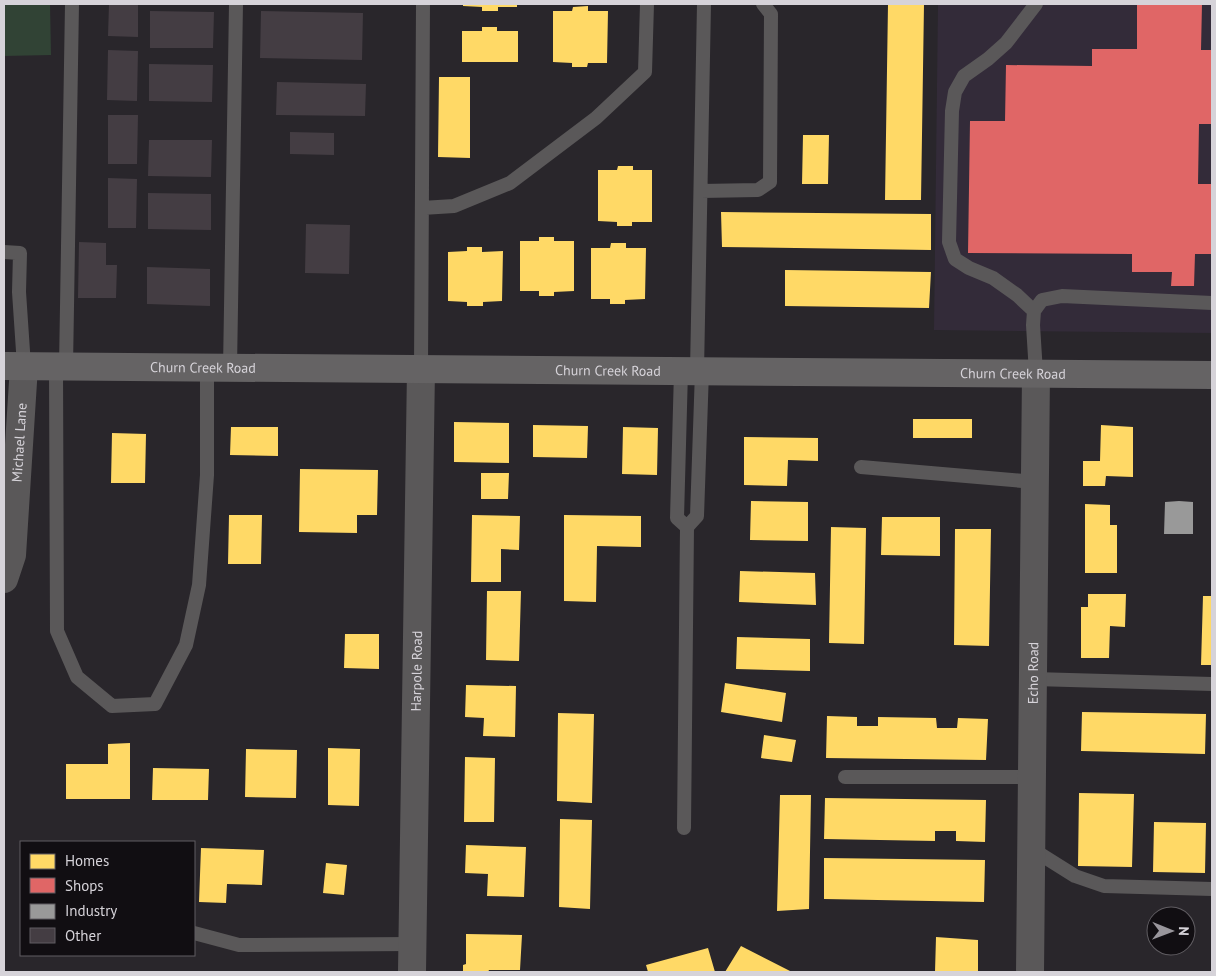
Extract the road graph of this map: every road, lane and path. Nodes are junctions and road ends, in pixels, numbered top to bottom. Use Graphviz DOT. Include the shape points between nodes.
graph roads {
  1 [pos="72,4"];
  2 [pos="236,4"];
  3 [pos="424,4"];
  4 [pos="647,4"];
  5 [pos="704,4"];
  6 [pos="1036,4"];
  7 [pos="765,6"];
  8 [pos="701,191"];
  9 [pos="422,208"];
  10 [pos="4,252"];
  11 [pos="1212,303"];
  12 [pos="1034,311"];
  13 [pos="14,366"];
  14 [pos="61,367"];
  15 [pos="218,368"];
  16 [pos="422,369"];
  17 [pos="693,371"];
  18 [pos="1036,373"];
  19 [pos="1212,375"];
  20 [pos="861,467"];
  21 [pos="1035,482"];
  22 [pos="688,527"];
  23 [pos="4,579"];
  24 [pos="1034,679"];
  25 [pos="1212,684"];
  26 [pos="845,777"];
  27 [pos="1033,777"];
  28 [pos="684,828"];
  29 [pos="1032,849"];
  30 [pos="1212,889"];
  31 [pos="195,933"];
  32 [pos="412,944"];
  33 [pos="412,972"];
  34 [pos="1030,972"];
  1 -- 14 [label="lane"];
  2 -- 15 [label="lane"];
  3 -- 9 [label="lane"];
  4 -- 9 [label="lane" via="645,72 596,118 510,183 454,206"];
  5 -- 8 [label="lane"];
  6 -- 12 [label="lane" via="1006,43 964,76 955,92 949,242 955,259 993,278"];
  7 -- 8 [label="lane" via="770,14 770,182 758,190"];
  8 -- 17 [label="lane"];
  9 -- 16 [label="lane"];
  10 -- 13 [label="lane" via="20,253"];
  11 -- 12 [label="lane" via="1062,296 1042,300"];
  12 -- 18 [label="lane"];
  13 -- 14 [label="main road, Churn Creek Road"];
  13 -- 23 [label="street, Michael Lane" via="13,546"];
  14 -- 15 [label="main road, Churn Creek Road"];
  14 -- 15 [label="lane" via="57,631 77,677 112,706 155,704 186,645 199,585"];
  15 -- 16 [label="main road, Churn Creek Road"];
  16 -- 17 [label="main road, Churn Creek Road"];
  16 -- 32 [label="street, Harpole Road"];
  17 -- 18 [label="main road, Churn Creek Road"];
  17 -- 22 [label="lane" via="697,516"];
  17 -- 22 [label="lane" via="678,518"];
  18 -- 19 [label="main road, Churn Creek Road"];
  18 -- 21 [label="street, Echo Road"];
  20 -- 21 [label="lane"];
  21 -- 24 [label="street, Echo Road"];
  22 -- 28 [label="lane"];
  24 -- 25 [label="lane"];
  24 -- 27 [label="street, Echo Road"];
  26 -- 27 [label="lane"];
  27 -- 29 [label="street, Echo Road"];
  29 -- 30 [label="lane" via="1074,876 1104,886"];
  29 -- 34 [label="street, Echo Road"];
  31 -- 32 [label="lane" via="239,945"];
  32 -- 33 [label="street, Harpole Road"];
}
